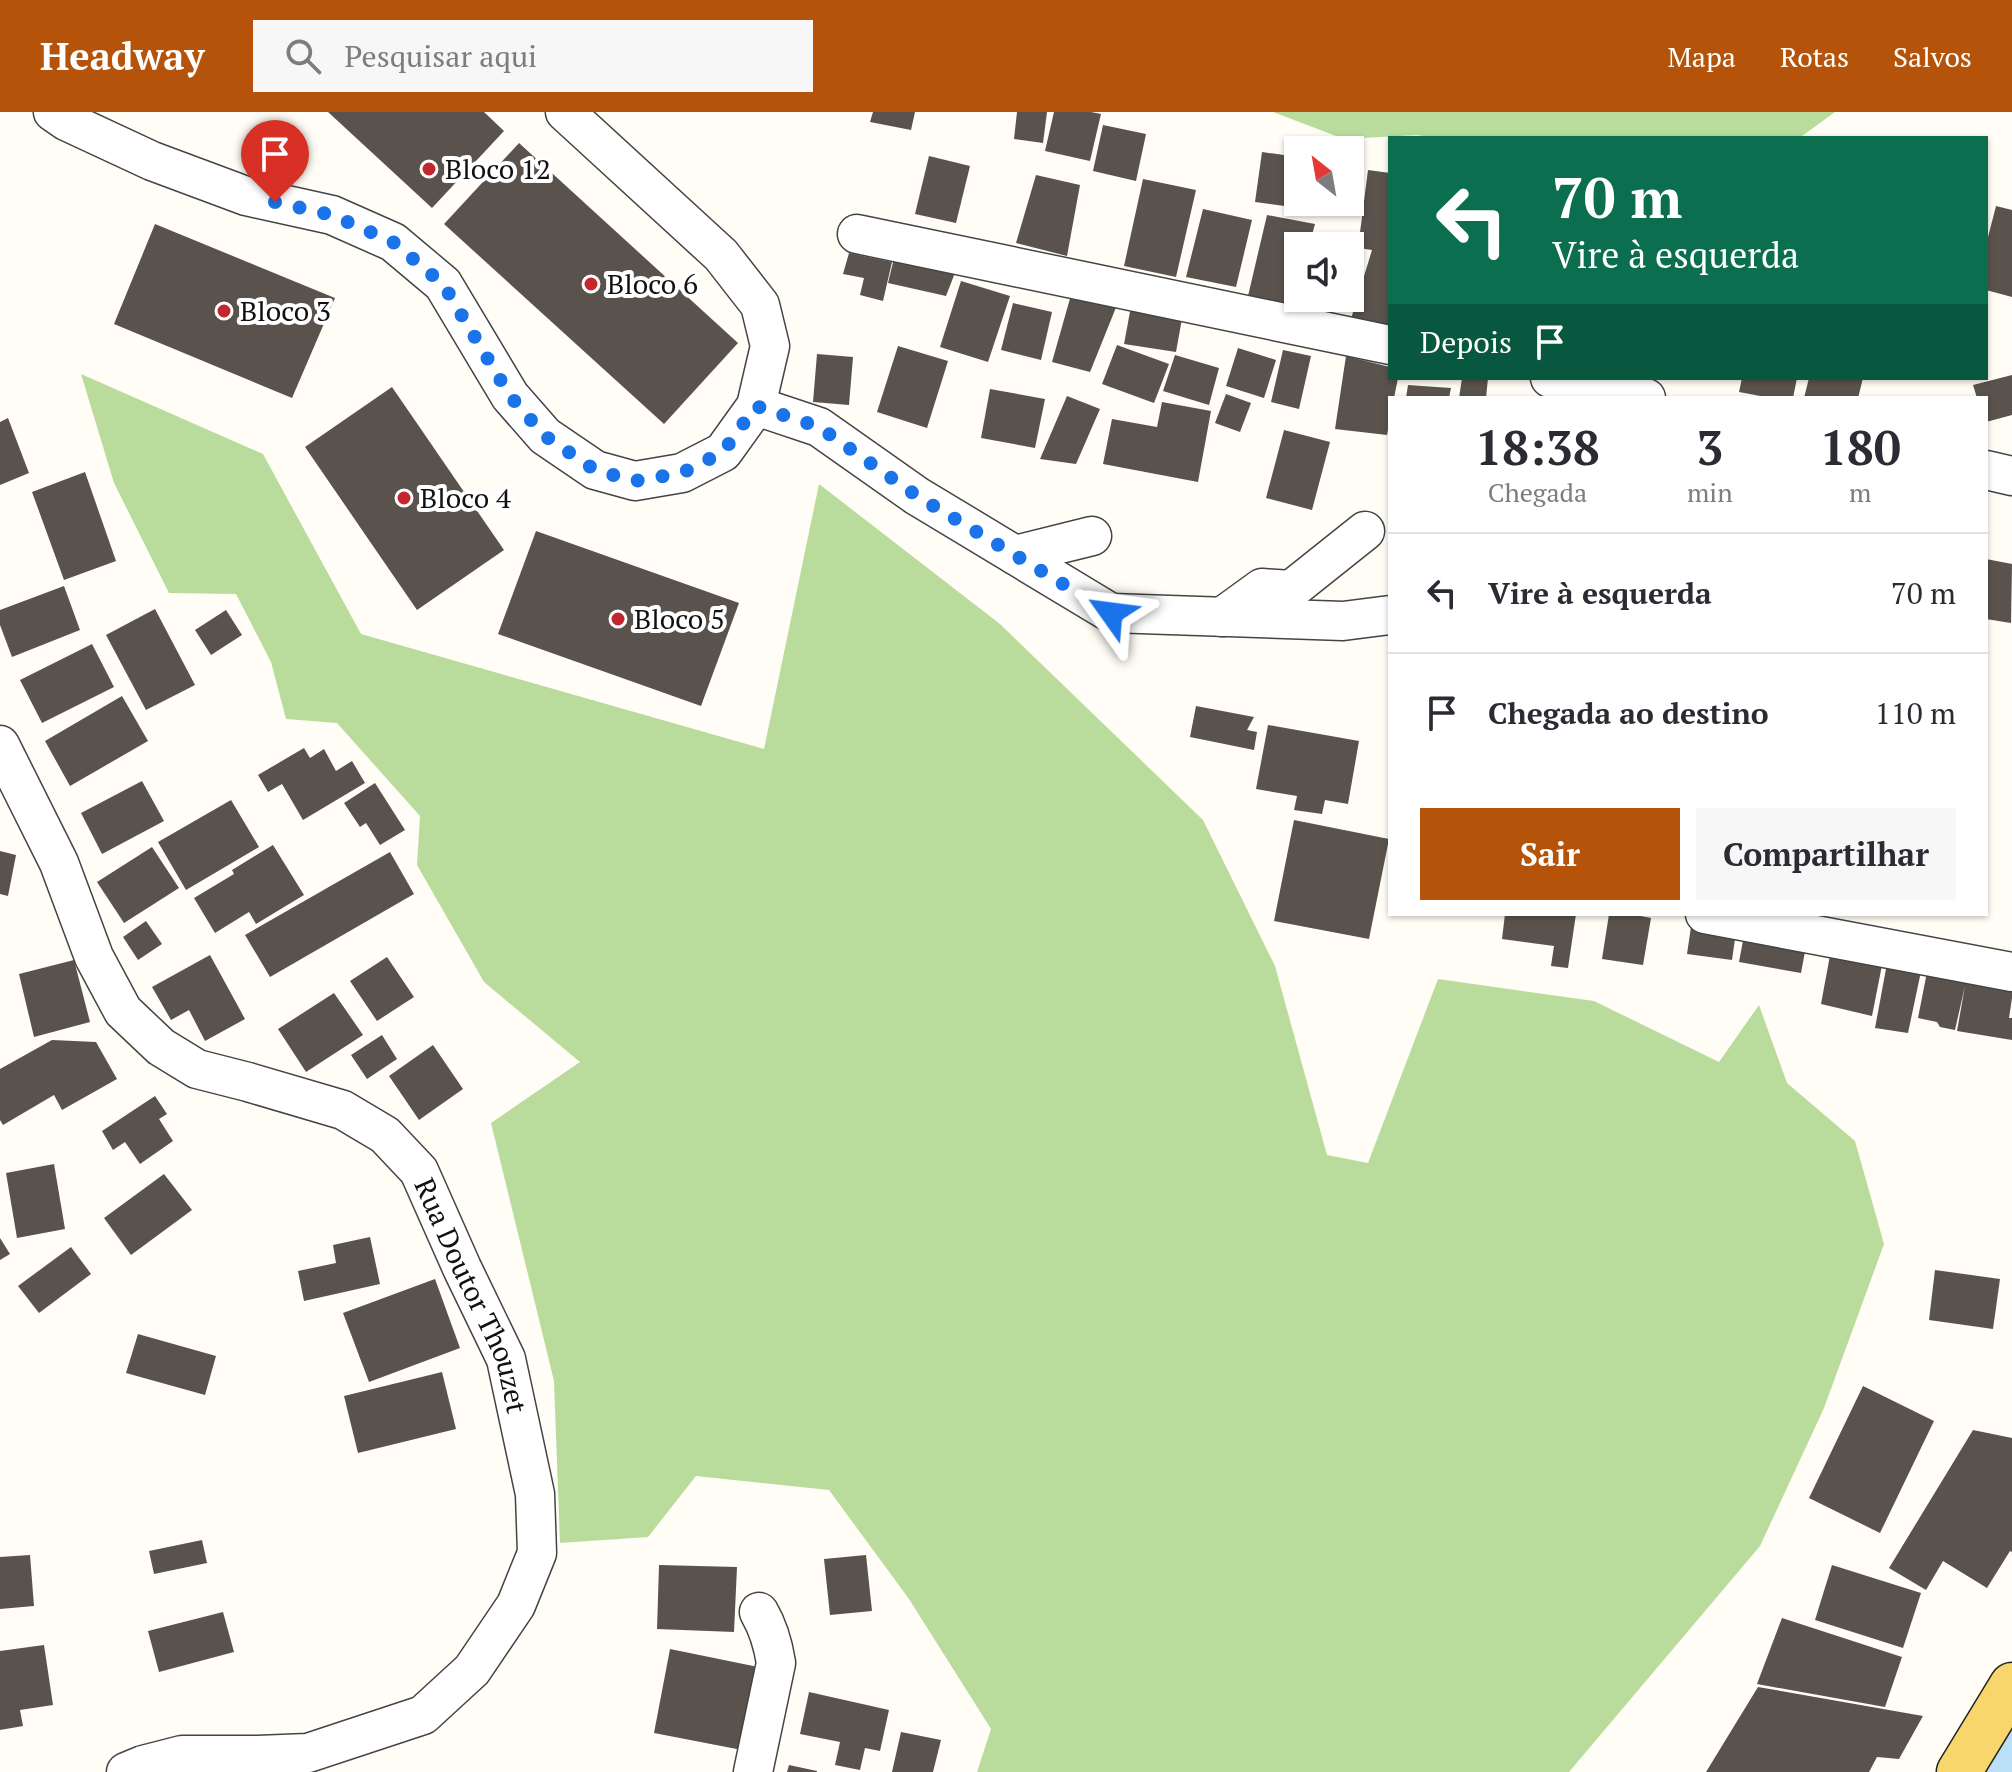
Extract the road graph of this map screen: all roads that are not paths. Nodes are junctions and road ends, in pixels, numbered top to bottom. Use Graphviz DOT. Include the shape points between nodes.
graph roads {
  1 [pos="53,112"];
  2 [pos="565,112"];
  3 [pos="857,234"];
  4 [pos="1388,345"];
  5 [pos="1560,380"];
  6 [pos="1636,396"];
  7 [pos="756,406"];
  8 [pos="1988,470"];
  9 [pos="2012,476"];
  10 [pos="1365,531"];
  11 [pos="1092,536"];
  12 [pos="1015,555"];
  13 [pos="1388,615"];
  14 [pos="1222,617"];
  15 [pos="0,745"];
  16 [pos="1716,916"];
  17 [pos="2012,972"];
  18 [pos="759,1612"];
  19 [pos="2012,1685"];
  20 [pos="126,1772"];
  21 [pos="753,1772"];
  22 [pos="1959,1772"];
  1 -- 7 [label="street" via="152,161 246,196 332,215 393,242 443,284 510,396 545,436 595,470 635,481 682,473 723,452"];
  2 -- 7 [label="street" via="721,255 760,305 770,346"];
  3 -- 4 [label="street"];
  5 -- 6 [label="street"];
  7 -- 12 [label="street" via="819,427 917,496"];
  8 -- 9 [label="street"];
  10 -- 14 [label="street" via="1291,590 1262,588"];
  11 -- 12 [label="street"];
  12 -- 14 [label="street" via="1111,613"];
  13 -- 14 [label="street" via="1343,621"];
  15 -- 20 [label="street, Rua Doutor Thouzet" via="59,863 94,957 123,1011 161,1047 197,1069 343,1110 385,1135 419,1171 506,1359 535,1494 537,1553 516,1605 472,1670 423,1715 308,1753 182,1755"];
  16 -- 17 [label="street"];
  18 -- 21 [label="street" via="769,1629 776,1663"];
  19 -- 22 [label="main road"];
}
